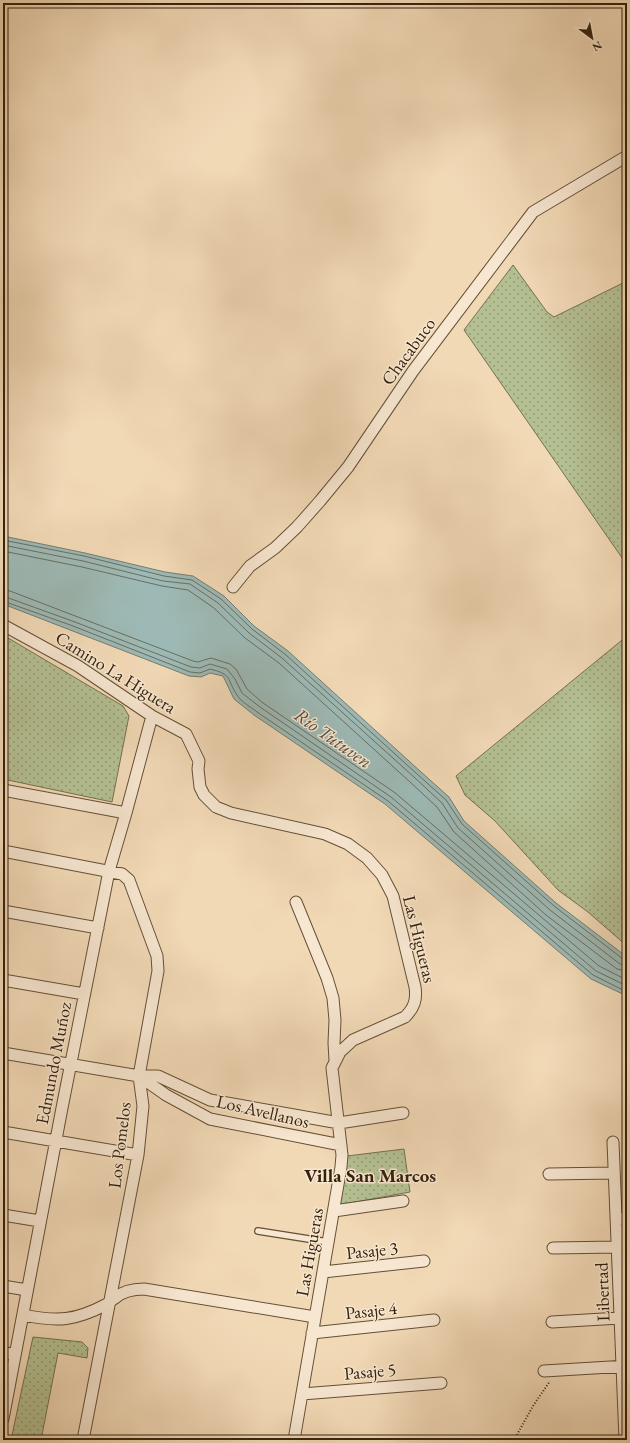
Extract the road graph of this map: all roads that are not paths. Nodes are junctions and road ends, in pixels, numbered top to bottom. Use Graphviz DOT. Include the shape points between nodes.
graph roads {
  1 [pos="627,156"];
  2 [pos="233,587"];
  3 [pos="3,625"];
  4 [pos="152,716"];
  5 [pos="199,760"];
  6 [pos="3,790"];
  7 [pos="126,813"];
  8 [pos="3,851"];
  9 [pos="109,871"];
  10 [pos="296,902"];
  11 [pos="3,911"];
  12 [pos="98,928"];
  13 [pos="3,980"];
  14 [pos="84,994"];
  15 [pos="3,1053"];
  16 [pos="335,1060"];
  17 [pos="70,1064"];
  18 [pos="139,1076"];
  19 [pos="403,1113"];
  20 [pos="339,1122"];
  21 [pos="3,1132"];
  22 [pos="56,1141"];
  23 [pos="613,1142"];
  24 [pos="341,1145"];
  25 [pos="138,1155"];
  26 [pos="614,1173"];
  27 [pos="549,1174"];
  28 [pos="403,1201"];
  29 [pos="334,1211"];
  30 [pos="3,1215"];
  31 [pos="621,1218"];
  32 [pos="40,1222"];
  33 [pos="258,1230"];
  34 [pos="328,1242"];
  35 [pos="617,1247"];
  36 [pos="553,1248"];
  37 [pos="424,1261"];
  38 [pos="323,1272"];
  39 [pos="3,1286"];
  40 [pos="27,1290"];
  41 [pos="623,1290"];
  42 [pos="110,1303"];
  43 [pos="23,1315"];
  44 [pos="315,1318"];
  45 [pos="620,1318"];
  46 [pos="434,1320"];
  47 [pos="552,1322"];
  48 [pos="312,1333"];
  49 [pos="3,1352"];
  50 [pos="15,1355"];
  51 [pos="624,1366"];
  52 [pos="544,1371"];
  53 [pos="441,1383"];
  54 [pos="302,1394"];
  55 [pos="3,1417"];
  56 [pos="625,1437"];
  57 [pos="83,1440"];
  58 [pos="294,1440"];
  1 -- 2 [label="street, Chacabuco" via="533,212 413,371 348,467 297,527 275,548 250,566"];
  3 -- 4 [label="street, Camino La Higuera" via="78,666"];
  4 -- 5 [label="street, Camino La Higuera" via="186,734"];
  4 -- 7 [label="street, Edmundo Muñoz"];
  5 -- 16 [label="street, Las Higueras" via="200,787 216,807 230,813 326,834 348,844 375,866 393,896 415,987 413,1007 404,1017 353,1040"];
  6 -- 7 [label="street"];
  7 -- 9 [label="street, Edmundo Muñoz"];
  8 -- 9 [label="street, Los Pomelos"];
  9 -- 12 [label="street, Edmundo Muñoz"];
  9 -- 18 [label="street, Los Pomelos" via="122,874 129,880 157,956 158,971"];
  10 -- 16 [label="street" via="333,998"];
  11 -- 12 [label="street"];
  12 -- 14 [label="street, Edmundo Muñoz"];
  13 -- 14 [label="street"];
  14 -- 17 [label="street, Edmundo Muñoz"];
  15 -- 17 [label="street, Los Avellanos"];
  16 -- 20 [label="street, Las Higueras" via="332,1068"];
  17 -- 18 [label="street, Los Avellanos"];
  17 -- 22 [label="street, Edmundo Muñoz"];
  18 -- 20 [label="street, Los Avellanos" via="158,1076 210,1100"];
  18 -- 24 [label="street, Los Avellanos" via="166,1095 210,1119"];
  18 -- 25 [label="street, Los Pomelos" via="143,1106"];
  19 -- 20 [label="street, Los Avellanos"];
  20 -- 24 [label="street, Las Higueras"];
  21 -- 22 [label="street"];
  22 -- 25 [label="street"];
  22 -- 32 [label="street, Edmundo Muñoz"];
  23 -- 26 [label="street, Libertad"];
  24 -- 29 [label="street, Las Higueras" via="341,1167"];
  25 -- 42 [label="street, Los Pomelos"];
  26 -- 27 [label="street"];
  26 -- 31 [label="street, Libertad"];
  28 -- 29 [label="street"];
  29 -- 34 [label="street, Las Higueras"];
  30 -- 32 [label="street"];
  31 -- 35 [label="street, Libertad"];
  32 -- 40 [label="street, Edmundo Muñoz"];
  33 -- 34 [label="lane"];
  34 -- 38 [label="street, Las Higueras"];
  35 -- 36 [label="street"];
  35 -- 41 [label="street, Libertad"];
  37 -- 38 [label="street, Pasaje 3"];
  38 -- 44 [label="street, Las Higueras"];
  39 -- 40 [label="street"];
  40 -- 43 [label="street, Edmundo Muñoz"];
  41 -- 45 [label="street, Libertad"];
  42 -- 43 [label="street" via="69,1319 49,1320"];
  42 -- 44 [label="street" via="124,1292 144,1288"];
  42 -- 57 [label="street, Los Pomelos"];
  43 -- 50 [label="street, Edmundo Muñoz"];
  44 -- 48 [label="street, Las Higueras"];
  45 -- 47 [label="street"];
  45 -- 51 [label="street, Libertad"];
  46 -- 48 [label="street, Pasaje 4"];
  48 -- 54 [label="street, Las Higueras"];
  49 -- 50 [label="street"];
  50 -- 55 [label="street, Edmundo Muñoz"];
  51 -- 52 [label="street"];
  51 -- 56 [label="street, Libertad"];
  53 -- 54 [label="street, Pasaje 5"];
  54 -- 58 [label="street, Las Higueras"];
}
